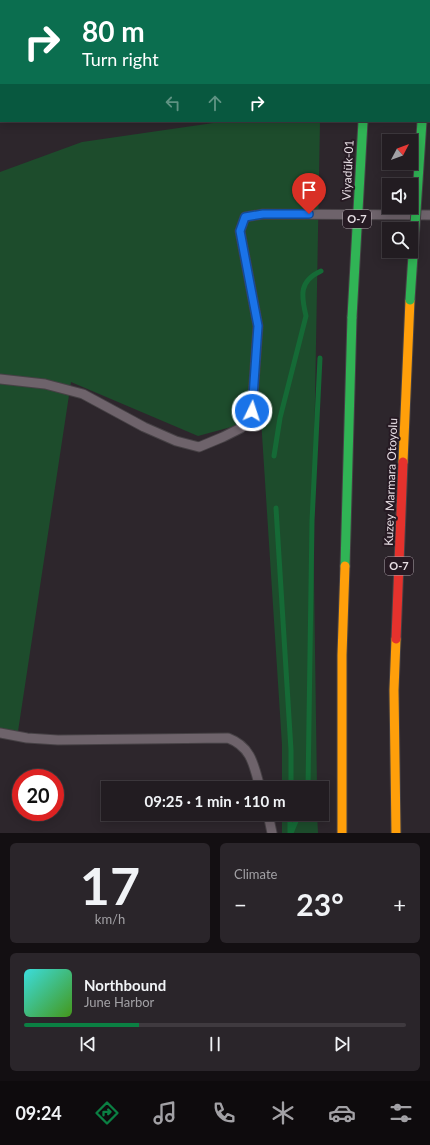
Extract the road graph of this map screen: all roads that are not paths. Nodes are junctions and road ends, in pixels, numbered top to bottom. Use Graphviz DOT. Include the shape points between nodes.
graph roads {
  1 [pos="363,122"];
  2 [pos="422,122"];
  3 [pos="430,215"];
  4 [pos="0,379"];
  5 [pos="0,733"];
  6 [pos="258,781"];
  7 [pos="269,821"];
  8 [pos="272,833"];
  9 [pos="342,833"];
  10 [pos="396,833"];
  1 -- 9 [label="highway, Viyadük-01 / O-7, bridge" via="352,317 342,655"];
  2 -- 10 [label="highway, Kuzey Marmara Otoyolu / O-7, bridge" via="410,300 394,690"];
  3 -- 4 [label="lane" via="263,214 245,217 240,231 258,326 252,411 241,428 199,447 144,427 83,394 45,384"];
  5 -- 6 [label="lane" via="58,740 228,738 246,750 253,762"];
  7 -- 8 [label="lane"];
}
